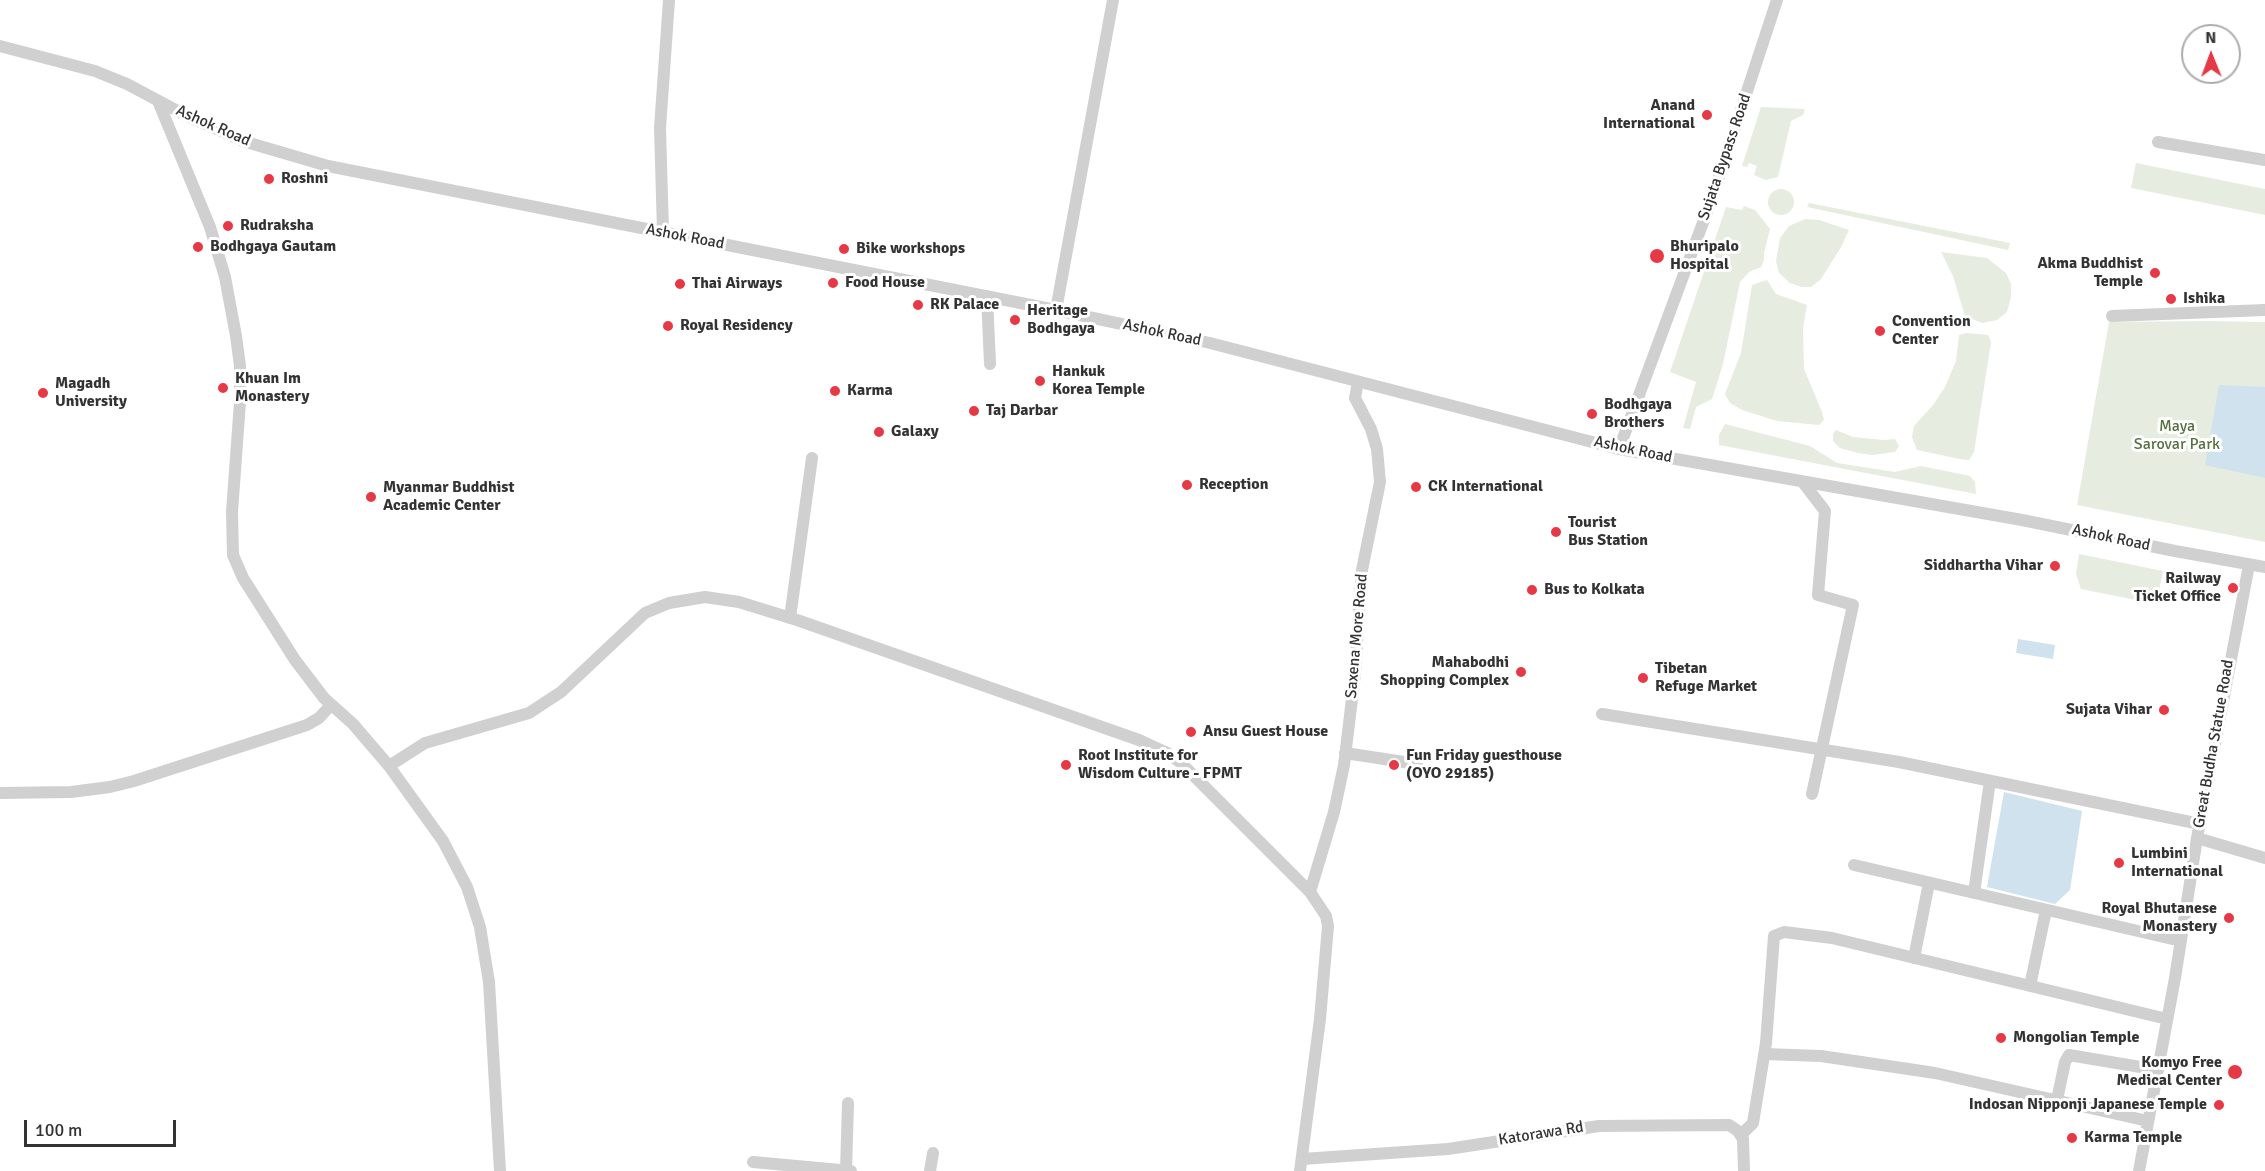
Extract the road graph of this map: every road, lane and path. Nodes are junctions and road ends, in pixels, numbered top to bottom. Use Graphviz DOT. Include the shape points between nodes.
graph roads {
  1 [pos="669,0"];
  2 [pos="1113,0"];
  3 [pos="1777,0"];
  4 [pos="0,46"];
  5 [pos="158,101"];
  6 [pos="2158,142"];
  7 [pos="2265,160"];
  8 [pos="663,232"];
  9 [pos="987,296"];
  10 [pos="1056,310"];
  11 [pos="2265,310"];
  12 [pos="2112,316"];
  13 [pos="990,364"];
  14 [pos="1358,382"];
  15 [pos="1619,449"];
  16 [pos="812,458"];
  17 [pos="1802,481"];
  18 [pos="2249,566"];
  19 [pos="2265,567"];
  20 [pos="790,618"];
  21 [pos="331,705"];
  22 [pos="1602,714"];
  23 [pos="1821,749"];
  24 [pos="1346,753"];
  25 [pos="1417,764"];
  26 [pos="389,766"];
  27 [pos="1990,781"];
  28 [pos="0,793"];
  29 [pos="1812,794"];
  30 [pos="2200,824"];
  31 [pos="2197,838"];
  32 [pos="2265,858"];
  33 [pos="1854,865"];
  34 [pos="1929,883"];
  35 [pos="1310,892"];
  36 [pos="1974,893"];
  37 [pos="2046,910"];
  38 [pos="2181,941"];
  39 [pos="1914,958"];
  40 [pos="2030,986"];
  41 [pos="2167,1019"];
  42 [pos="1764,1054"];
  43 [pos="2158,1070"];
  44 [pos="2056,1100"];
  45 [pos="848,1103"];
  46 [pos="2148,1121"];
  47 [pos="1741,1135"];
  48 [pos="933,1153"];
  49 [pos="753,1162"];
  50 [pos="1301,1165"];
  51 [pos="500,1171"];
  52 [pos="846,1171"];
  53 [pos="852,1171"];
  54 [pos="930,1171"];
  55 [pos="1744,1171"];
  56 [pos="2139,1171"];
  1 -- 8 [label="street" via="660,128"];
  2 -- 10 [label="street"];
  3 -- 15 [label="street, Sujata Bypass Road" via="1711,201"];
  4 -- 5 [label="street, Ashok Road" via="95,71"];
  5 -- 8 [label="street, Ashok Road" via="246,142 316,163"];
  5 -- 21 [label="street" via="210,227 236,336 240,390 233,555 243,578 295,660"];
  6 -- 7 [label="street"];
  8 -- 9 [label="street, Ashok Road"];
  9 -- 10 [label="street, Ashok Road"];
  9 -- 13 [label="street"];
  10 -- 14 [label="street, Ashok Road" via="1210,343"];
  11 -- 12 [label="street"];
  14 -- 15 [label="street, Ashok Road"];
  14 -- 24 [label="street, Saxena More Road" via="1355,398 1377,448 1380,482 1362,570"];
  15 -- 17 [label="street, Ashok Road"];
  16 -- 20 [label="street"];
  17 -- 18 [label="street, Ashok Road"];
  17 -- 23 [label="street" via="1825,512 1818,595 1853,604"];
  18 -- 19 [label="street, Ashok Road"];
  18 -- 30 [label="street, Great Budha Statue Road"];
  20 -- 26 [label="street" via="718,598 686,599 655,608 547,703 513,719 425,743"];
  20 -- 35 [label="street" via="1058,710 1167,753"];
  21 -- 26 [label="street"];
  21 -- 28 [label="street" via="307,725 118,785 71,792"];
  22 -- 23 [label="street"];
  23 -- 27 [label="street"];
  23 -- 29 [label="street"];
  24 -- 25 [label="street"];
  24 -- 35 [label="street, Saxena More Road" via="1334,812"];
  26 -- 51 [label="street" via="449,851 477,914 489,982"];
  27 -- 30 [label="street"];
  27 -- 36 [label="street"];
  30 -- 31 [label="street, Great Budha Statue Road"];
  31 -- 32 [label="street"];
  31 -- 38 [label="street, Great Budha Statue Road"];
  33 -- 34 [label="street"];
  34 -- 36 [label="street"];
  34 -- 39 [label="street"];
  35 -- 50 [label="street" via="1328,926"];
  36 -- 37 [label="street"];
  37 -- 38 [label="street"];
  37 -- 40 [label="street"];
  38 -- 41 [label="street, Great Budha Statue Road"];
  39 -- 40 [label="street"];
  39 -- 42 [label="street" via="1832,938 1784,932 1774,936"];
  40 -- 41 [label="street"];
  41 -- 43 [label="street, Great Budha Statue Road"];
  42 -- 44 [label="street" via="1868,1062"];
  42 -- 47 [label="street" via="1753,1124"];
  43 -- 44 [label="street" via="2069,1055"];
  43 -- 46 [label="street, Great Budha Statue Road"];
  44 -- 46 [label="street"];
  45 -- 52 [label="street"];
  46 -- 56 [label="street, Great Budha Statue Road"];
  47 -- 50 [label="street, Katorawa Rd" via="1729,1125 1599,1126 1448,1149"];
  47 -- 55 [label="street"];
  48 -- 54 [label="street"];
  49 -- 52 [label="street"];
  52 -- 53 [label="street"];
}
